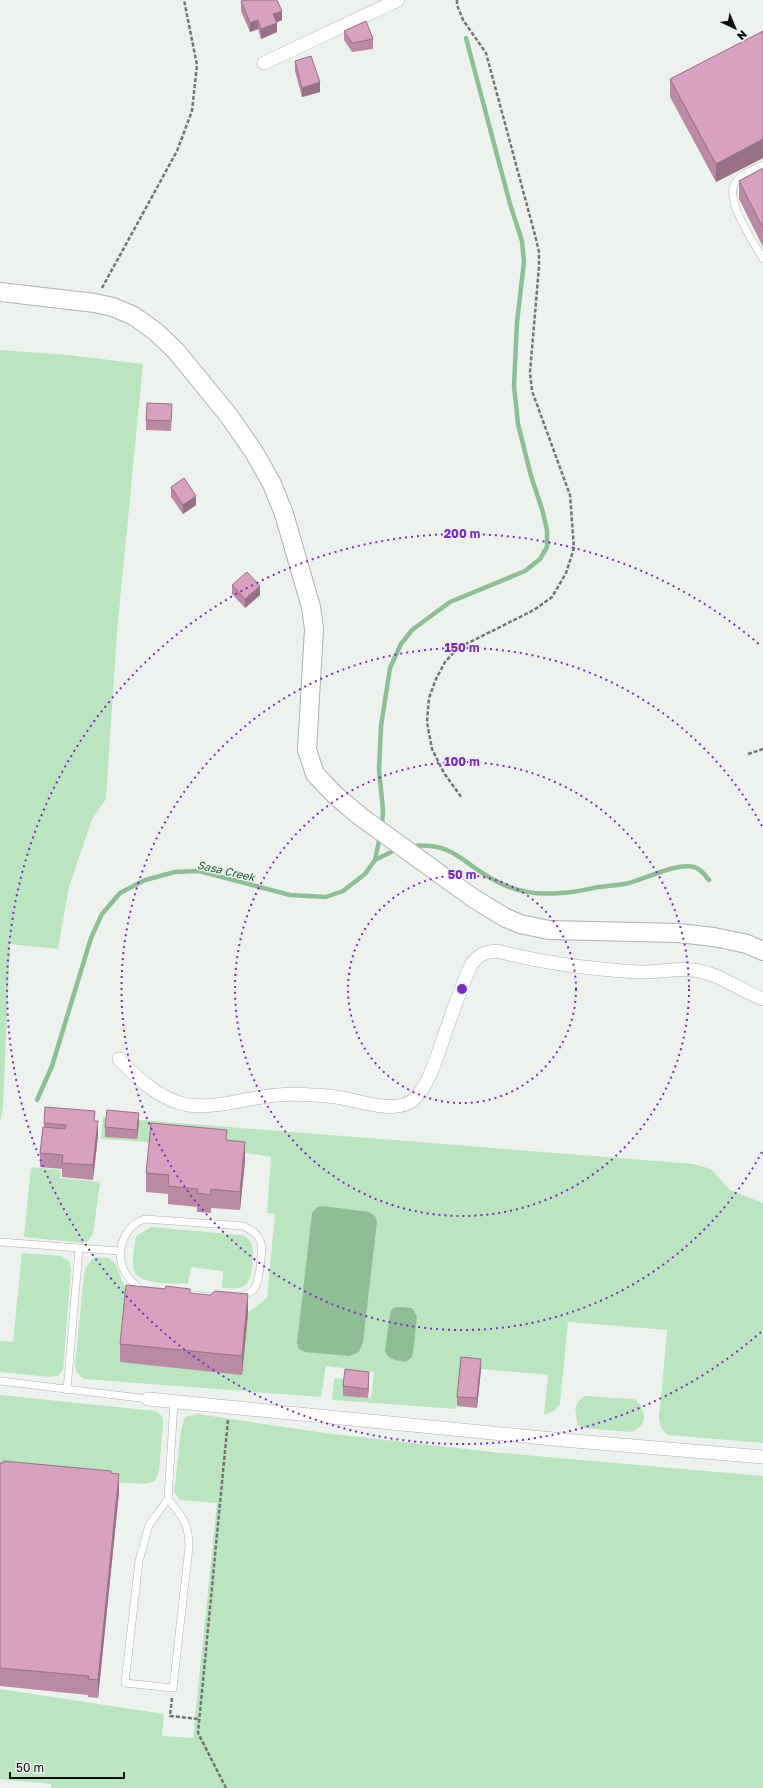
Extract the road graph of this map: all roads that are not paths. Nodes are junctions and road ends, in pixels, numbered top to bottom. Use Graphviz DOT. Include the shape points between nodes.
graph roads {
  1 [pos="398,0"];
  2 [pos="264,63"];
  3 [pos="763,165"];
  4 [pos="763,259"];
  5 [pos="0,292"];
  6 [pos="763,951"];
  7 [pos="763,999"];
  8 [pos="119,1059"];
  9 [pos="0,1242"];
  10 [pos="79,1249"];
  11 [pos="119,1251"];
  12 [pos="0,1381"];
  13 [pos="67,1390"];
  14 [pos="148,1399"];
  15 [pos="174,1402"];
  16 [pos="763,1457"];
  17 [pos="168,1499"];
  1 -- 2 [label="street"];
  3 -- 4 [label="lane" via="742,175 734,184 732,193 734,205"];
  5 -- 6 [label="main road" via="95,302 134,316 176,351 254,452 272,484 293,542 311,607 314,629 307,750 315,774 326,787 361,817 473,898 504,917 535,928 587,932 678,933 747,944"];
  7 -- 8 [label="street" via="715,975 693,970 640,972 596,969 566,966 496,951 486,952 476,957 470,965 423,1087 414,1099 403,1106 392,1108 335,1097 279,1095 212,1105 188,1105 149,1087"];
  9 -- 10 [label="lane"];
  10 -- 11 [label="lane"];
  10 -- 13 [label="lane"];
  11 -- 11 [label="lane" via="125,1272 131,1282 141,1290 234,1299 254,1289 258,1281 261,1242 252,1230 243,1226 145,1218 135,1223 128,1231"];
  12 -- 13 [label="lane"];
  13 -- 14 [label="lane"];
  14 -- 15 [label="street"];
  15 -- 16 [label="street"];
  15 -- 17 [label="lane"];
  17 -- 17 [label="lane" via="149,1525 139,1561 125,1683 173,1688 189,1531 185,1521"];
}
